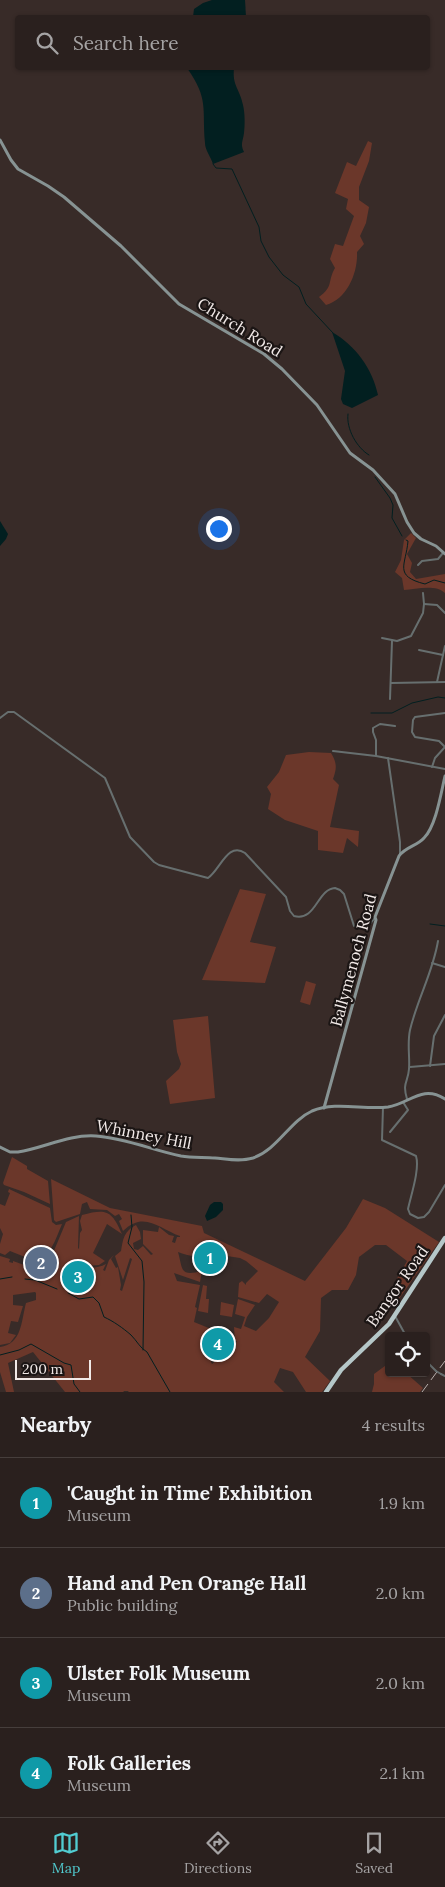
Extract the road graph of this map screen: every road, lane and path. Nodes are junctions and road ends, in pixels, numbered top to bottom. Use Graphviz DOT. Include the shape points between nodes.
graph roads {
  1 [pos="0,140"];
  2 [pos="444,553"];
  3 [pos="418,565"];
  4 [pos="423,593"];
  5 [pos="424,604"];
  6 [pos="445,613"];
  7 [pos="382,638"];
  8 [pos="392,641"];
  9 [pos="445,646"];
  10 [pos="420,650"];
  11 [pos="443,655"];
  12 [pos="437,682"];
  13 [pos="445,682"];
  14 [pos="391,683"];
  15 [pos="390,699"];
  16 [pos="445,713"];
  17 [pos="0,718"];
  18 [pos="395,726"];
  19 [pos="445,747"];
  20 [pos="333,751"];
  21 [pos="376,756"];
  22 [pos="388,758"];
  23 [pos="432,767"];
  24 [pos="445,769"];
  25 [pos="445,776"];
  26 [pos="400,854"];
  27 [pos="375,917"];
  28 [pos="438,941"];
  29 [pos="432,963"];
  30 [pos="445,967"];
  31 [pos="445,1015"];
  32 [pos="445,1064"];
  33 [pos="430,1066"];
  34 [pos="409,1068"];
  35 [pos="408,1099"];
  36 [pos="445,1099"];
  37 [pos="403,1102"];
  38 [pos="383,1107"];
  39 [pos="324,1108"];
  40 [pos="390,1132"];
  41 [pos="0,1147"];
  42 [pos="445,1185"];
  43 [pos="445,1238"];
  44 [pos="395,1316"];
  45 [pos="404,1332"];
  46 [pos="430,1365"];
  47 [pos="445,1376"];
  48 [pos="326,1392"];
  1 -- 2 [label="street, Church Road" via="18,169 64,197 121,246 179,304 275,362 317,405 350,453 375,472 395,494 414,533"];
  2 -- 3 [label="street" via="438,559 422,561"];
  4 -- 5 [label="street"];
  5 -- 6 [label="street" via="437,604"];
  5 -- 8 [label="street" via="422,616 411,636 402,641"];
  7 -- 8 [label="street"];
  8 -- 14 [label="street"];
  9 -- 11 [label="street"];
  10 -- 11 [label="street"];
  11 -- 12 [label="street"];
  12 -- 13 [label="street"];
  12 -- 14 [label="street"];
  14 -- 15 [label="street"];
  16 -- 19 [label="street" via="415,717 412,732 415,737 439,741"];
  17 -- 27 [label="street" via="14,712 105,778 130,837 156,864 208,878 230,852 240,850 286,897 295,916 310,912 326,891 335,888 343,893 354,926 365,928"];
  18 -- 21 [label="street" via="380,724 373,728"];
  19 -- 23 [label="street"];
  20 -- 21 [label="street"];
  21 -- 22 [label="street"];
  22 -- 23 [label="street"];
  22 -- 26 [label="street"];
  23 -- 24 [label="street"];
  25 -- 26 [label="street" via="428,834"];
  26 -- 27 [label="street, Ballymenoch Road"];
  27 -- 39 [label="street, Ballymenoch Road"];
  28 -- 29 [label="street"];
  29 -- 30 [label="street"];
  29 -- 34 [label="street" via="410,1032"];
  31 -- 33 [label="street" via="435,1032"];
  32 -- 33 [label="street"];
  33 -- 34 [label="street"];
  34 -- 35 [label="street" via="404,1085"];
  35 -- 36 [label="street, Whinney Hill" via="424,1094"];
  35 -- 37 [label="street, Whinney Hill"];
  37 -- 38 [label="street, Whinney Hill"];
  37 -- 40 [label="street" via="408,1110"];
  38 -- 39 [label="street, Whinney Hill"];
  38 -- 42 [label="street" via="382,1140 418,1158 408,1209 412,1215 418,1218 426,1215"];
  39 -- 41 [label="street, Whinney Hill" via="310,1112 264,1152 242,1160 183,1156 93,1135 18,1152"];
  43 -- 44 [label="highway, Bangor Road"];
  44 -- 45 [label="street"];
  44 -- 48 [label="highway, Bangor Road" via="341,1370"];
  46 -- 47 [label="street, bridge"];
}
